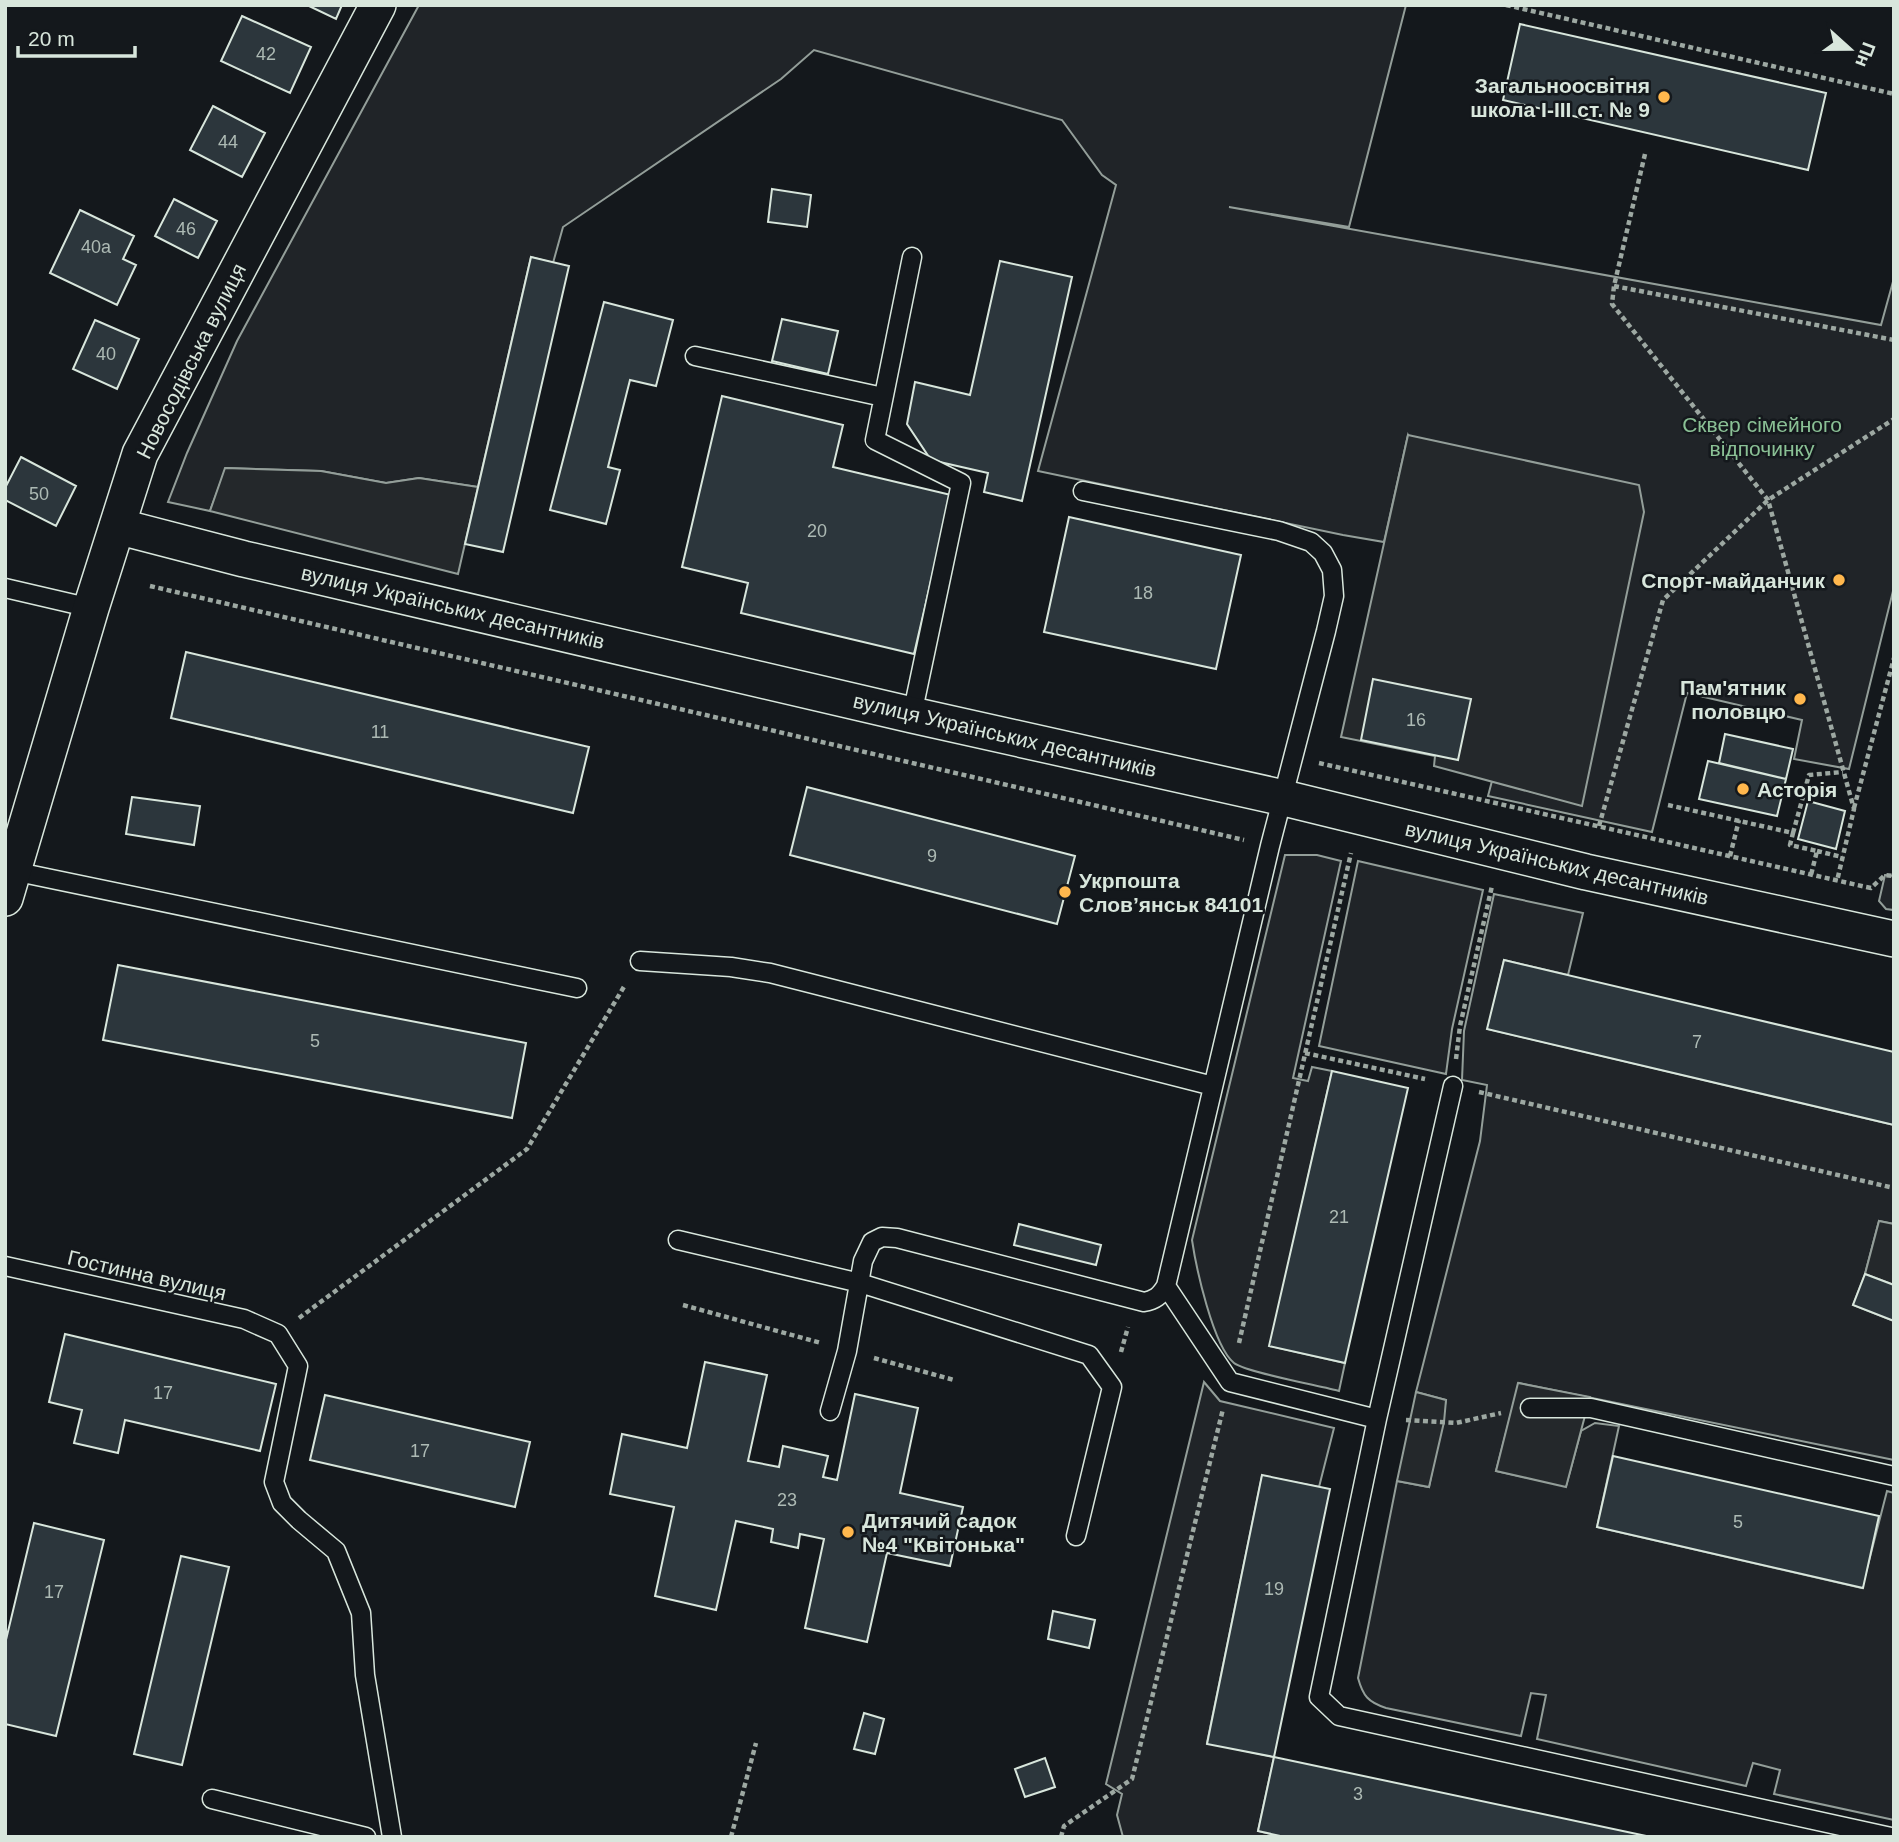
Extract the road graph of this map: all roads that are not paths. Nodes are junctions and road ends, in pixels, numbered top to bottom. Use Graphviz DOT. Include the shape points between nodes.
graph roads {
  1 [pos="378,5"];
  2 [pos="912,257"];
  3 [pos="695,356"];
  4 [pos="883,397"];
  5 [pos="1083,491"];
  6 [pos="117,526"];
  7 [pos="5,588"];
  8 [pos="91,608"];
  9 [pos="912,715"];
  10 [pos="1284,798"];
  11 [pos="9,885"];
  12 [pos="1894,939"];
  13 [pos="640,961"];
  14 [pos="577,988"];
  15 [pos="1213,1086"];
  16 [pos="1453,1086"];
  17 [pos="678,1240"];
  18 [pos="5,1266"];
  19 [pos="860,1283"];
  20 [pos="1166,1286"];
  21 [pos="1530,1408"];
  22 [pos="830,1411"];
  23 [pos="1377,1419"];
  24 [pos="1894,1476"];
  25 [pos="1076,1536"];
  26 [pos="212,1799"];
  27 [pos="366,1837"];
  28 [pos="391,1837"];
  29 [pos="1891,1837"];
  1 -- 6 [label="street, Новосодівська вулиця" via="141,454"];
  2 -- 4 [label="lane"];
  3 -- 4 [label="lane"];
  4 -- 9 [label="lane" via="875,440 961,483"];
  5 -- 10 [label="lane" via="1279,531 1311,542 1323,553 1332,570 1334,596"];
  6 -- 8 [label="street, Новосодівська вулиця"];
  6 -- 9 [label="street, вулиця Українських десантників"];
  7 -- 8 [label="lane"];
  8 -- 11 [label="street, Новосодівська вулиця"];
  9 -- 10 [label="street, вулиця Українських десантників"];
  10 -- 12 [label="street, вулиця Українських десантників" via="1586,872"];
  10 -- 15 [label="lane"];
  11 -- 14 [label="lane"];
  13 -- 15 [label="lane" via="770,973"];
  15 -- 20 [label="lane"];
  16 -- 23 [label="lane"];
  17 -- 19 [label="lane"];
  18 -- 28 [label="lane, Гостинна вулиця" via="244,1319 278,1334 298,1366 274,1482 282,1503 336,1550 361,1613 365,1675"];
  19 -- 20 [label="lane" via="863,1261 872,1242 881,1237 1144,1302 1161,1295"];
  19 -- 22 [label="lane"];
  19 -- 25 [label="lane" via="1089,1355 1112,1387"];
  20 -- 23 [label="lane" via="1230,1382"];
  21 -- 24 [label="lane" via="1591,1408"];
  23 -- 29 [label="lane" via="1319,1697 1339,1716"];
  26 -- 27 [label="lane"];
}
